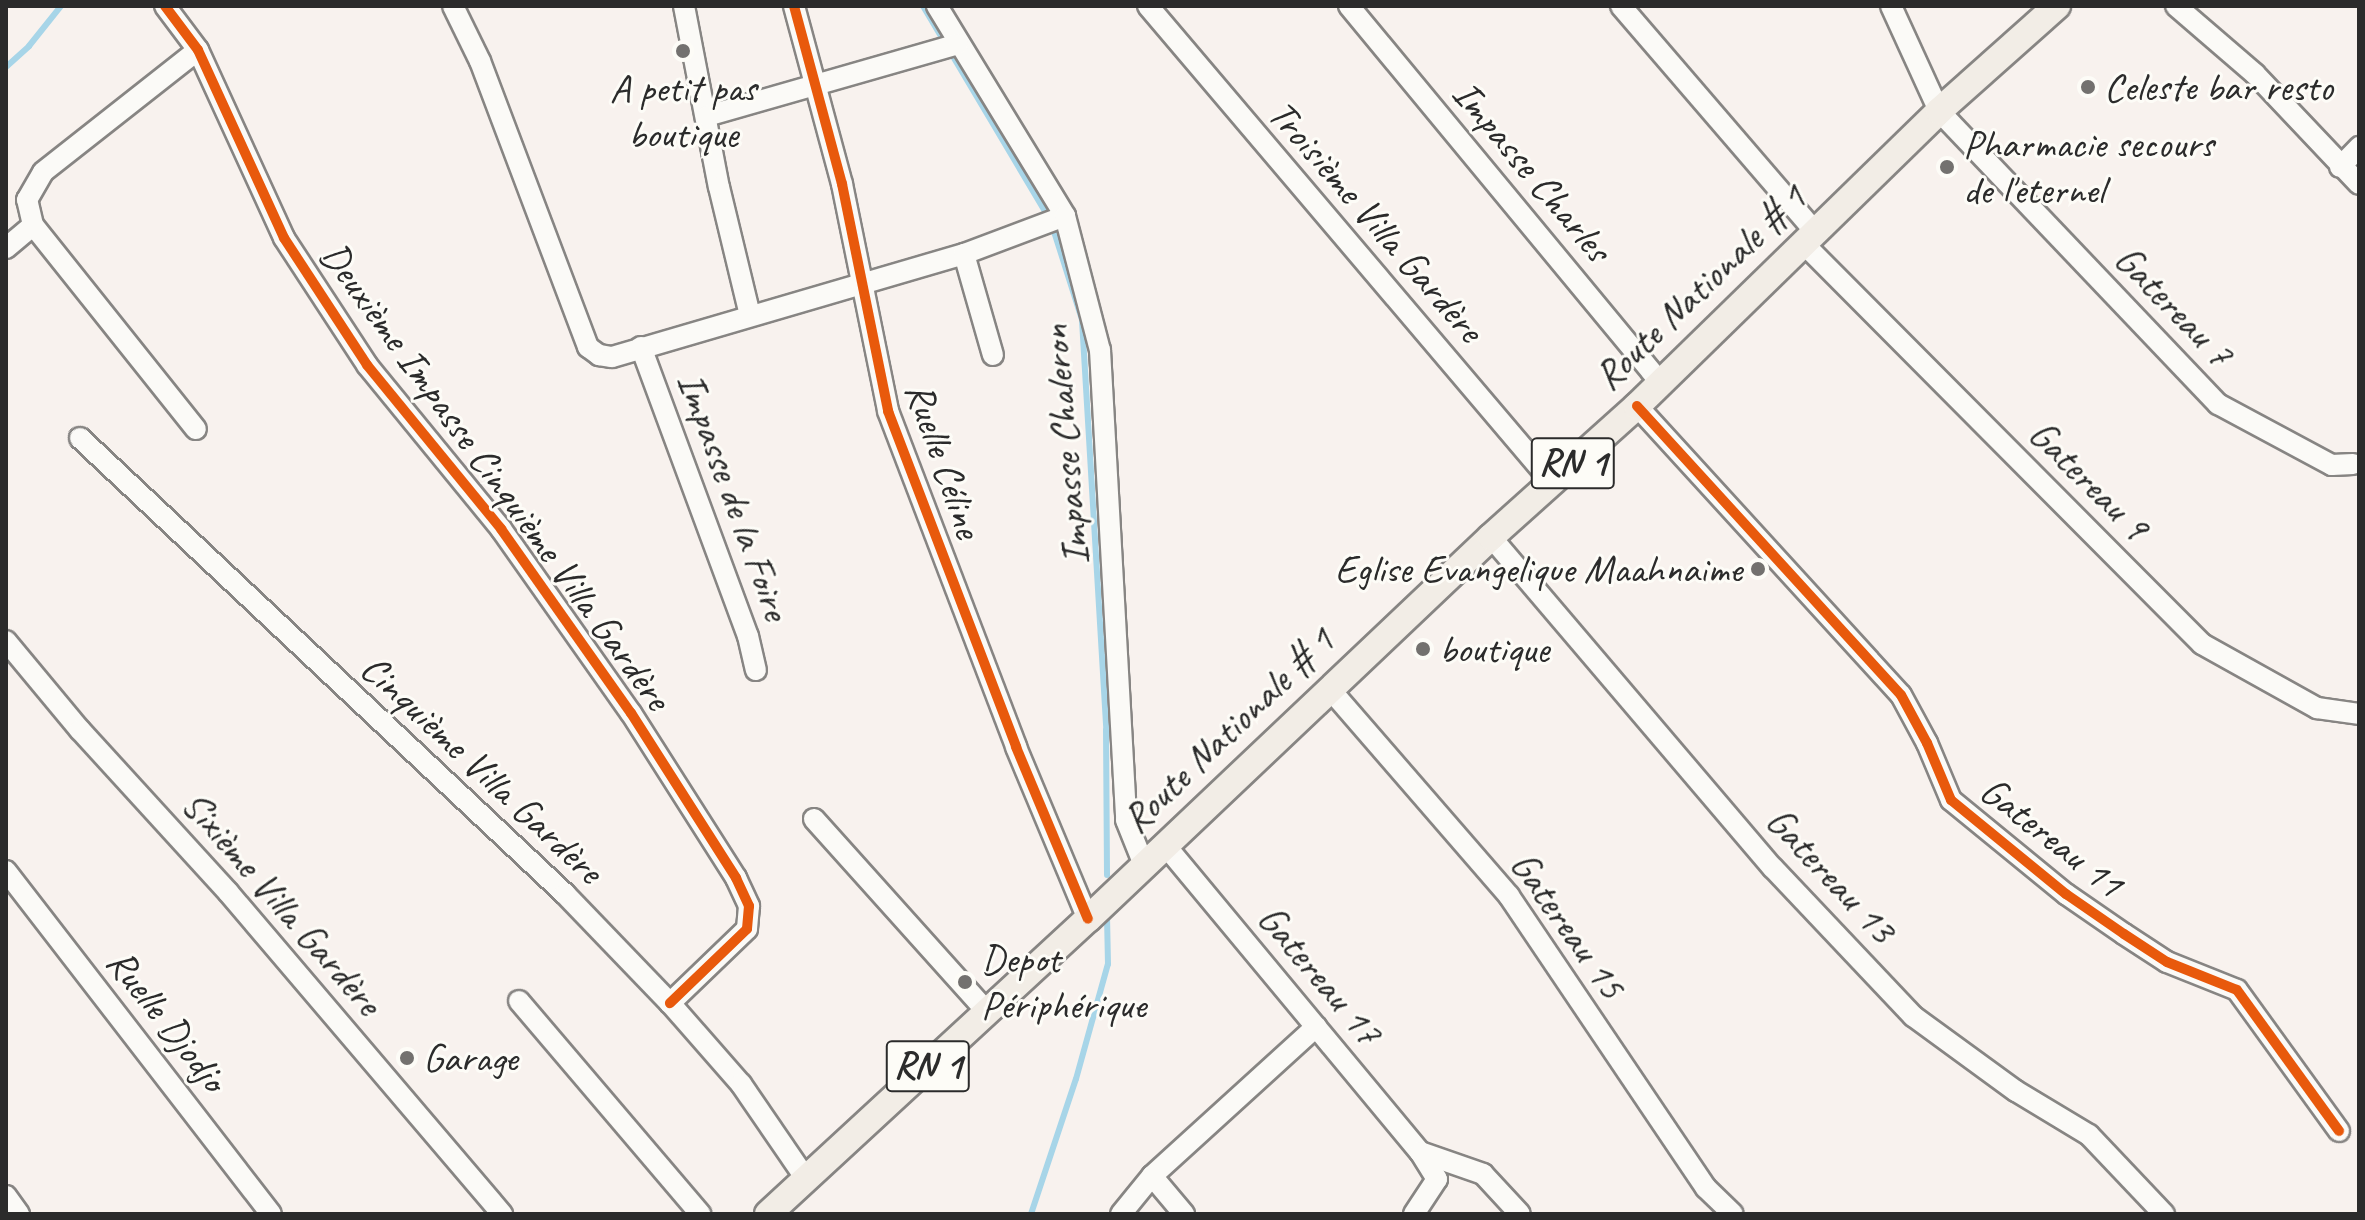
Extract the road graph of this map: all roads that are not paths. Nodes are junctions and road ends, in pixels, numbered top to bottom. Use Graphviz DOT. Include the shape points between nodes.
graph roads {
  1 [pos="165,6"];
  2 [pos="453,6"];
  3 [pos="684,6"];
  4 [pos="794,6"];
  5 [pos="937,6"];
  6 [pos="1148,6"];
  7 [pos="1349,6"];
  8 [pos="1621,6"];
  9 [pos="1891,6"];
  10 [pos="2057,6"];
  11 [pos="2176,6"];
  12 [pos="958,44"];
  13 [pos="198,50"];
  14 [pos="816,87"];
  15 [pos="1939,111"];
  16 [pos="707,116"];
  17 [pos="2359,147"];
  18 [pos="2340,167"];
  19 [pos="2359,184"];
  20 [pos="1065,216"];
  21 [pos="33,225"];
  22 [pos="1808,236"];
  23 [pos="6,248"];
  24 [pos="964,254"];
  25 [pos="861,283"];
  26 [pos="750,315"];
  27 [pos="641,347"];
  28 [pos="993,355"];
  29 [pos="1660,382"];
  30 [pos="1637,406"];
  31 [pos="196,429"];
  32 [pos="80,438"];
  33 [pos="2353,464"];
  34 [pos="1552,482"];
  35 [pos="1491,537"];
  36 [pos="6,641"];
  37 [pos="756,670"];
  38 [pos="1329,688"];
  39 [pos="2359,714"];
  40 [pos="814,819"];
  41 [pos="1165,845"];
  42 [pos="1144,865"];
  43 [pos="6,871"];
  44 [pos="1088,919"];
  45 [pos="519,1001"];
  46 [pos="670,1003"];
  47 [pos="987,1012"];
  48 [pos="1316,1027"];
  49 [pos="2339,1131"];
  50 [pos="1420,1152"];
  51 [pos="1152,1176"];
  52 [pos="806,1179"];
  53 [pos="6,1196"];
  54 [pos="19,1214"];
  55 [pos="271,1214"];
  56 [pos="502,1214"];
  57 [pos="700,1214"];
  58 [pos="768,1214"];
  59 [pos="1121,1214"];
  60 [pos="1184,1214"];
  61 [pos="1414,1214"];
  62 [pos="1520,1214"];
  63 [pos="1733,1214"];
  64 [pos="2164,1214"];
  1 -- 13 [label="street, Deuxième Impasse Cinquième Villa Gardère"];
  2 -- 27 [label="street" via="480,61 588,347 612,357"];
  3 -- 16 [label="street"];
  4 -- 14 [label="street, Ruelle Céline"];
  5 -- 12 [label="street, Impasse Chaleron"];
  6 -- 34 [label="street, Troisième Villa Gardère"];
  7 -- 29 [label="street, Impasse Charles"];
  8 -- 22 [label="street, Gatereau 9"];
  9 -- 15 [label="street, Gatereau 7"];
  10 -- 15 [label="main road, Route Nationale # 1 / RN 1"];
  11 -- 18 [label="street" via="2255,74"];
  12 -- 14 [label="street"];
  12 -- 20 [label="street, Impasse Chaleron"];
  13 -- 21 [label="street" via="43,172 27,200"];
  13 -- 46 [label="street, Deuxième Impasse Cinquième Villa Gardère" via="284,238 367,365 501,529 623,701 736,878 749,906 747,929"];
  14 -- 16 [label="street"];
  14 -- 25 [label="street, Ruelle Céline"];
  15 -- 22 [label="main road, Route Nationale # 1 / RN 1"];
  15 -- 33 [label="street, Gatereau 7" via="2218,404 2332,465"];
  16 -- 26 [label="street"];
  17 -- 18 [label="street"];
  18 -- 19 [label="street"];
  20 -- 24 [label="street"];
  20 -- 42 [label="street, Impasse Chaleron" via="1100,350 1126,820"];
  21 -- 23 [label="street"];
  21 -- 31 [label="street"];
  22 -- 29 [label="main road, Route Nationale # 1 / RN 1"];
  22 -- 39 [label="street, Gatereau 9" via="2202,644 2317,708"];
  24 -- 25 [label="street"];
  24 -- 28 [label="street"];
  25 -- 26 [label="street"];
  25 -- 44 [label="street, Ruelle Céline" via="888,411"];
  26 -- 27 [label="street"];
  27 -- 37 [label="street, Impasse de la Foire"];
  29 -- 30 [label="main road, Route Nationale # 1 / RN 1"];
  30 -- 34 [label="main road, Route Nationale # 1 / RN 1"];
  30 -- 49 [label="street, Gatereau 11" via="1901,695 1951,800 2124,934 2167,962 2237,990"];
  32 -- 46 [label="street, Cinquième Villa Gardère" via="565,894"];
  34 -- 35 [label="main road, Route Nationale # 1 / RN 1"];
  35 -- 38 [label="main road, Route Nationale # 1 / RN 1"];
  35 -- 64 [label="street, Gatereau 13" via="1773,868 1913,1016 2016,1091 2089,1135"];
  36 -- 56 [label="street, Sixième Villa Gardère"];
  38 -- 41 [label="main road, Route Nationale # 1 / RN 1"];
  38 -- 63 [label="street, Gatereau 15" via="1509,896 1706,1188"];
  40 -- 47 [label="street"];
  41 -- 42 [label="main road, Route Nationale # 1 / RN 1"];
  41 -- 48 [label="street, Gatereau 17"];
  42 -- 44 [label="main road, Route Nationale # 1 / RN 1"];
  43 -- 55 [label="street, Ruelle Djodjo"];
  44 -- 47 [label="main road, Route Nationale # 1 / RN 1"];
  45 -- 57 [label="street"];
  46 -- 52 [label="street, Cinquième Villa Gardère" via="741,1084"];
  47 -- 52 [label="main road, Route Nationale # 1 / RN 1"];
  48 -- 50 [label="street, Gatereau 17"];
  48 -- 51 [label="street"];
  50 -- 61 [label="street, Gatereau 17" via="1437,1179"];
  50 -- 62 [label="street" via="1483,1174"];
  51 -- 59 [label="street"];
  51 -- 60 [label="street"];
  52 -- 58 [label="main road, Route Nationale # 1 / RN 1"];
  53 -- 54 [label="street"];
}
